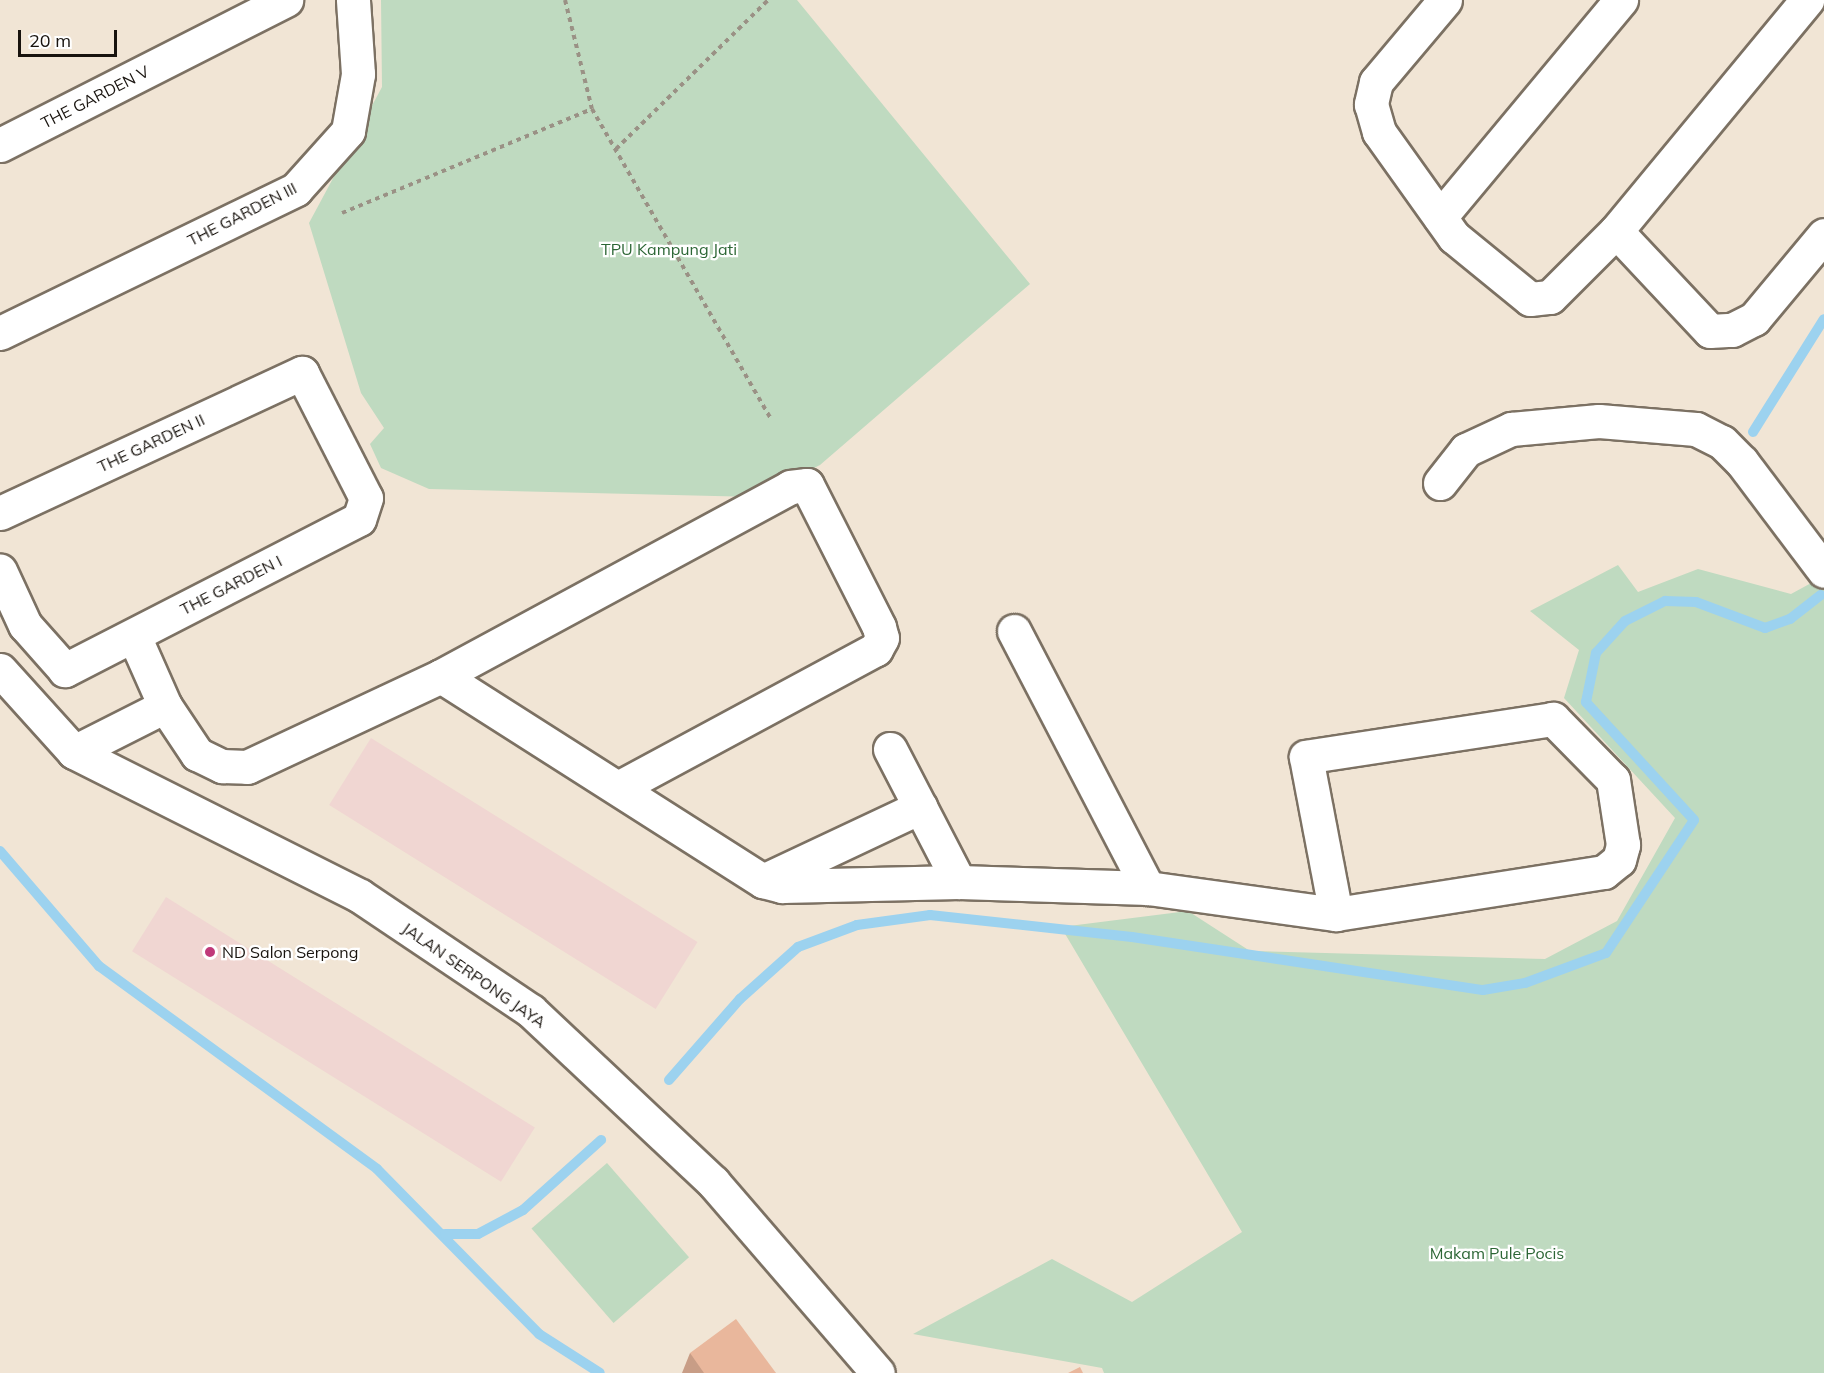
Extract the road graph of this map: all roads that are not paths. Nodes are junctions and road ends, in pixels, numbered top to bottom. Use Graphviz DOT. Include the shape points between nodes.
graph roads {
  1 [pos="286,0"];
  2 [pos="1445,0"];
  3 [pos="1622,0"];
  4 [pos="1807,0"];
  5 [pos="354,1"];
  6 [pos="0,145"];
  7 [pos="1440,217"];
  8 [pos="1616,231"];
  9 [pos="1824,235"];
  10 [pos="0,333"];
  11 [pos="302,373"];
  12 [pos="1440,483"];
  13 [pos="0,513"];
  14 [pos="0,571"];
  15 [pos="1824,571"];
  16 [pos="1014,631"];
  17 [pos="134,636"];
  18 [pos="0,670"];
  19 [pos="441,676"];
  20 [pos="165,706"];
  21 [pos="890,749"];
  22 [pos="74,752"];
  23 [pos="618,789"];
  24 [pos="920,807"];
  25 [pos="763,881"];
  26 [pos="959,882"];
  27 [pos="1148,888"];
  28 [pos="1336,914"];
  29 [pos="878,1373"];
  1 -- 6 [label="street, THE GARDEN V"];
  2 -- 7 [label="street" via="1376,82 1371,104 1379,132"];
  3 -- 7 [label="street"];
  4 -- 8 [label="street"];
  5 -- 10 [label="street, THE GARDEN III" via="358,74 348,131 296,189"];
  7 -- 8 [label="street" via="1454,237 1530,299 1550,297"];
  8 -- 9 [label="street" via="1710,331 1732,330 1754,320"];
  11 -- 13 [label="street, THE GARDEN II"];
  11 -- 17 [label="street, THE GARDEN I" via="366,498 364,510 358,519"];
  12 -- 15 [label="street" via="1466,450 1511,429 1599,421 1696,429 1722,442 1742,462"];
  14 -- 17 [label="street, THE GARDEN I" via="25,625 65,670"];
  16 -- 27 [label="street"];
  17 -- 20 [label="street"];
  18 -- 22 [label="street, JALAN SERPONG JAYA"];
  19 -- 20 [label="street" via="247,767 222,766 198,754"];
  19 -- 23 [label="street"];
  19 -- 23 [label="street" via="790,488 807,485 879,627 882,638 876,649"];
  20 -- 22 [label="street"];
  21 -- 24 [label="street"];
  22 -- 29 [label="street, JALAN SERPONG JAYA" via="360,896 531,1011 713,1182"];
  23 -- 25 [label="street"];
  24 -- 25 [label="street"];
  24 -- 26 [label="street"];
  25 -- 26 [label="street" via="783,886"];
  26 -- 27 [label="street"];
  27 -- 28 [label="street"];
  28 -- 28 [label="street" via="1604,872 1619,861 1623,845 1613,780 1553,719 1306,758"];
}
